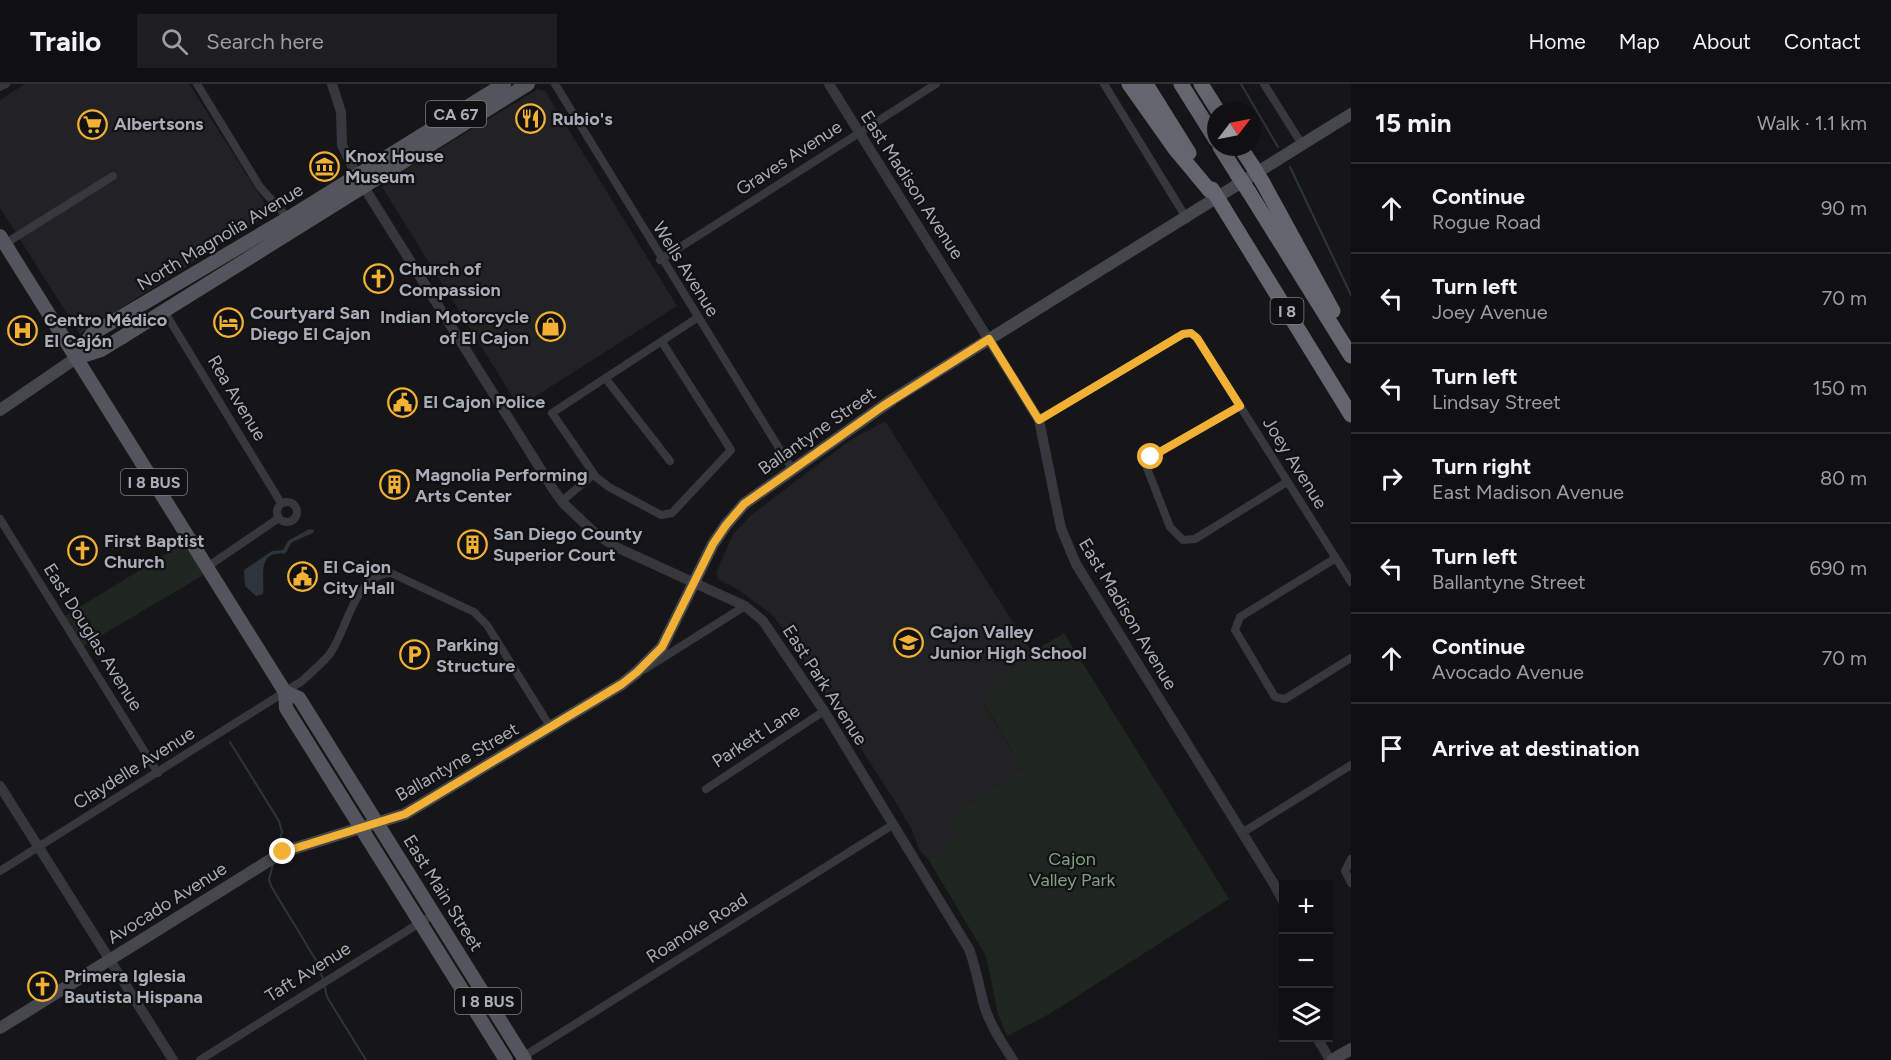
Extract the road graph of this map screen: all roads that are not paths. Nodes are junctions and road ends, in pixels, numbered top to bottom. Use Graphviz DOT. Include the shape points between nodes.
graph roads {
  1 [pos="6,84"];
  2 [pos="197,84"];
  3 [pos="332,84"];
  4 [pos="504,84"];
  5 [pos="528,84"];
  6 [pos="555,84"];
  7 [pos="829,84"];
  8 [pos="936,84"];
  9 [pos="1104,84"];
  10 [pos="1129,84"];
  11 [pos="1146,84"];
  12 [pos="1181,84"];
  13 [pos="1201,84"];
  14 [pos="1264,84"];
  15 [pos="0,87"];
  16 [pos="1212,102"];
  17 [pos="1351,114"];
  18 [pos="1207,126"];
  19 [pos="858,132"];
  20 [pos="1303,146"];
  21 [pos="1226,156"];
  22 [pos="1246,156"];
  23 [pos="113,176"];
  24 [pos="360,181"];
  25 [pos="1211,190"];
  26 [pos="288,218"];
  27 [pos="1187,219"];
  28 [pos="2,242"];
  29 [pos="239,246"];
  30 [pos="247,259"];
  31 [pos="660,260"];
  32 [pos="173,285"];
  33 [pos="164,311"];
  34 [pos="697,318"];
  35 [pos="989,339"];
  36 [pos="662,342"];
  37 [pos="1351,349"];
  38 [pos="1351,356"];
  39 [pos="76,358"];
  40 [pos="606,379"];
  41 [pos="1240,406"];
  42 [pos="0,410"];
  43 [pos="1351,415"];
  44 [pos="1039,420"];
  45 [pos="670,461"];
  46 [pos="792,469"];
  47 [pos="594,474"];
  48 [pos="1287,482"];
  49 [pos="562,501"];
  50 [pos="281,503"];
  51 [pos="279,518"];
  52 [pos="0,519"];
  53 [pos="1336,558"];
  54 [pos="207,567"];
  55 [pos="1351,582"];
  56 [pos="693,583"];
  57 [pos="745,606"];
  58 [pos="1351,658"];
  59 [pos="622,684"];
  60 [pos="285,692"];
  61 [pos="824,711"];
  62 [pos="551,728"];
  63 [pos="1351,765"];
  64 [pos="158,772"];
  65 [pos="0,786"];
  66 [pos="706,789"];
  67 [pos="379,824"];
  68 [pos="894,824"];
  69 [pos="363,830"];
  70 [pos="1242,833"];
  71 [pos="38,847"];
  72 [pos="1351,859"];
  73 [pos="0,871"];
  74 [pos="1351,883"];
  75 [pos="1279,895"];
  76 [pos="434,914"];
  77 [pos="419,922"];
  78 [pos="111,960"];
  79 [pos="0,1028"];
  80 [pos="1320,1042"];
  81 [pos="1351,1049"];
  82 [pos="522,1059"];
  83 [pos="173,1060"];
  84 [pos="200,1060"];
  85 [pos="507,1060"];
  86 [pos="1013,1060"];
  87 [pos="1331,1060"];
  1 -- 15 [label="street"];
  2 -- 26 [label="street" via="260,187"];
  3 -- 24 [label="street, East Park Avenue" via="341,111 342,145"];
  4 -- 24 [label="main road, North Magnolia Avenue / CA 67"];
  5 -- 24 [label="main road, North Magnolia Avenue / CA 67"];
  6 -- 31 [label="street, Wells Avenue"];
  7 -- 19 [label="street, East Madison Avenue"];
  8 -- 19 [label="street, Graves Avenue"];
  9 -- 27 [label="street"];
  10 -- 25 [label="highway" via="1175,149"];
  11 -- 25 [label="highway, I 8"];
  12 -- 18 [label="highway"];
  13 -- 16 [label="highway"];
  14 -- 20 [label="street"];
  17 -- 20 [label="main road, Ballantyne Street"];
  19 -- 31 [label="street, Graves Avenue"];
  19 -- 35 [label="street, East Madison Avenue"];
  20 -- 27 [label="main road, Ballantyne Street"];
  21 -- 38 [label="highway, I 8, bridge"];
  22 -- 37 [label="highway, bridge" via="1288,226"];
  23 -- 28 [label="street"];
  24 -- 26 [label="main road, North Magnolia Avenue / CA 67"];
  24 -- 30 [label="main road, North Magnolia Avenue / CA 67"];
  24 -- 49 [label="street, East Park Avenue"];
  25 -- 43 [label="highway, I 8, bridge"];
  26 -- 29 [label="main road, North Magnolia Avenue / CA 67"];
  27 -- 35 [label="main road, Ballantyne Street"];
  28 -- 39 [label="main road, I 8 BUS"];
  29 -- 30 [label="main road"];
  29 -- 32 [label="main road, North Magnolia Avenue / CA 67"];
  30 -- 33 [label="main road, North Magnolia Avenue / CA 67"];
  31 -- 34 [label="street, Wells Avenue"];
  32 -- 33 [label="main road" via="164,298"];
  32 -- 39 [label="main road, North Magnolia Avenue / CA 67" via="92,334"];
  33 -- 39 [label="main road, North Magnolia Avenue / CA 67" via="101,350"];
  33 -- 50 [label="street, Rea Avenue"];
  34 -- 36 [label="street"];
  34 -- 46 [label="street, Wells Avenue"];
  35 -- 44 [label="street, East Madison Avenue"];
  35 -- 46 [label="main road, Ballantyne Street"];
  36 -- 40 [label="street"];
  36 -- 47 [label="street" via="731,450 672,513 661,514 609,487"];
  39 -- 42 [label="main road"];
  39 -- 54 [label="main road, East Main Street / I 8 BUS"];
  40 -- 45 [label="street"];
  40 -- 47 [label="street" via="552,413"];
  41 -- 44 [label="street, Joey Avenue" via="1191,333 1183,334"];
  41 -- 48 [label="street, Joey Avenue"];
  41 -- 48 [label="street" via="1151,457 1147,468 1173,533 1183,540 1195,539"];
  44 -- 70 [label="street, East Madison Avenue" via="1061,528 1076,564"];
  46 -- 56 [label="main road, Ballantyne Street" via="744,504 726,525"];
  47 -- 49 [label="street"];
  48 -- 53 [label="street, Joey Avenue"];
  49 -- 56 [label="street, East Park Avenue" via="596,534 616,547"];
  50 -- 51 [label="street"];
  50 -- 51 [label="street" via="292,503 297,513 288,521"];
  51 -- 54 [label="street"];
  52 -- 64 [label="street, East Douglas Avenue"];
  53 -- 55 [label="street, Joey Avenue"];
  53 -- 58 [label="street" via="1240,617 1237,635 1275,697 1285,699"];
  54 -- 60 [label="main road, East Main Street / I 8 BUS"];
  56 -- 57 [label="street, East Park Avenue"];
  56 -- 59 [label="main road, Ballantyne Street" via="662,647"];
  57 -- 59 [label="street"];
  57 -- 61 [label="street, East Park Avenue" via="774,634"];
  59 -- 62 [label="main road, Ballantyne Street"];
  60 -- 62 [label="street, Claydelle Avenue" via="329,654 368,581 391,573 474,612 487,625"];
  60 -- 64 [label="street, Claydelle Avenue"];
  60 -- 67 [label="main road, East Main Street / I 8 BUS" via="299,698"];
  60 -- 69 [label="main road, East Main Street / I 8 BUS" via="286,708"];
  61 -- 66 [label="street, Parkett Lane"];
  61 -- 68 [label="street, East Park Avenue"];
  62 -- 67 [label="main road, Ballantyne Street" via="412,810"];
  63 -- 70 [label="street"];
  64 -- 71 [label="street, Claydelle Avenue"];
  65 -- 71 [label="street"];
  67 -- 69 [label="main road, Ballantyne Street"];
  67 -- 76 [label="main road, East Main Street / I 8 BUS"];
  68 -- 82 [label="street, Roanoke Road"];
  68 -- 86 [label="street, East Park Avenue" via="969,949 985,1006"];
  69 -- 77 [label="main road, East Main Street / I 8 BUS"];
  69 -- 78 [label="main road, Avocado Avenue" via="283,852"];
  70 -- 75 [label="street, East Madison Avenue"];
  71 -- 73 [label="street, Claydelle Avenue"];
  71 -- 78 [label="street"];
  72 -- 74 [label="street" via="1345,871"];
  76 -- 77 [label="street, Taft Avenue"];
  76 -- 82 [label="main road, East Main Street / I 8 BUS"];
  77 -- 84 [label="street, Taft Avenue"];
  77 -- 85 [label="main road, East Main Street / I 8 BUS"];
  78 -- 79 [label="main road, Avocado Avenue"];
  78 -- 83 [label="street"];
  80 -- 87 [label="street"];
  81 -- 87 [label="main road"];
}
